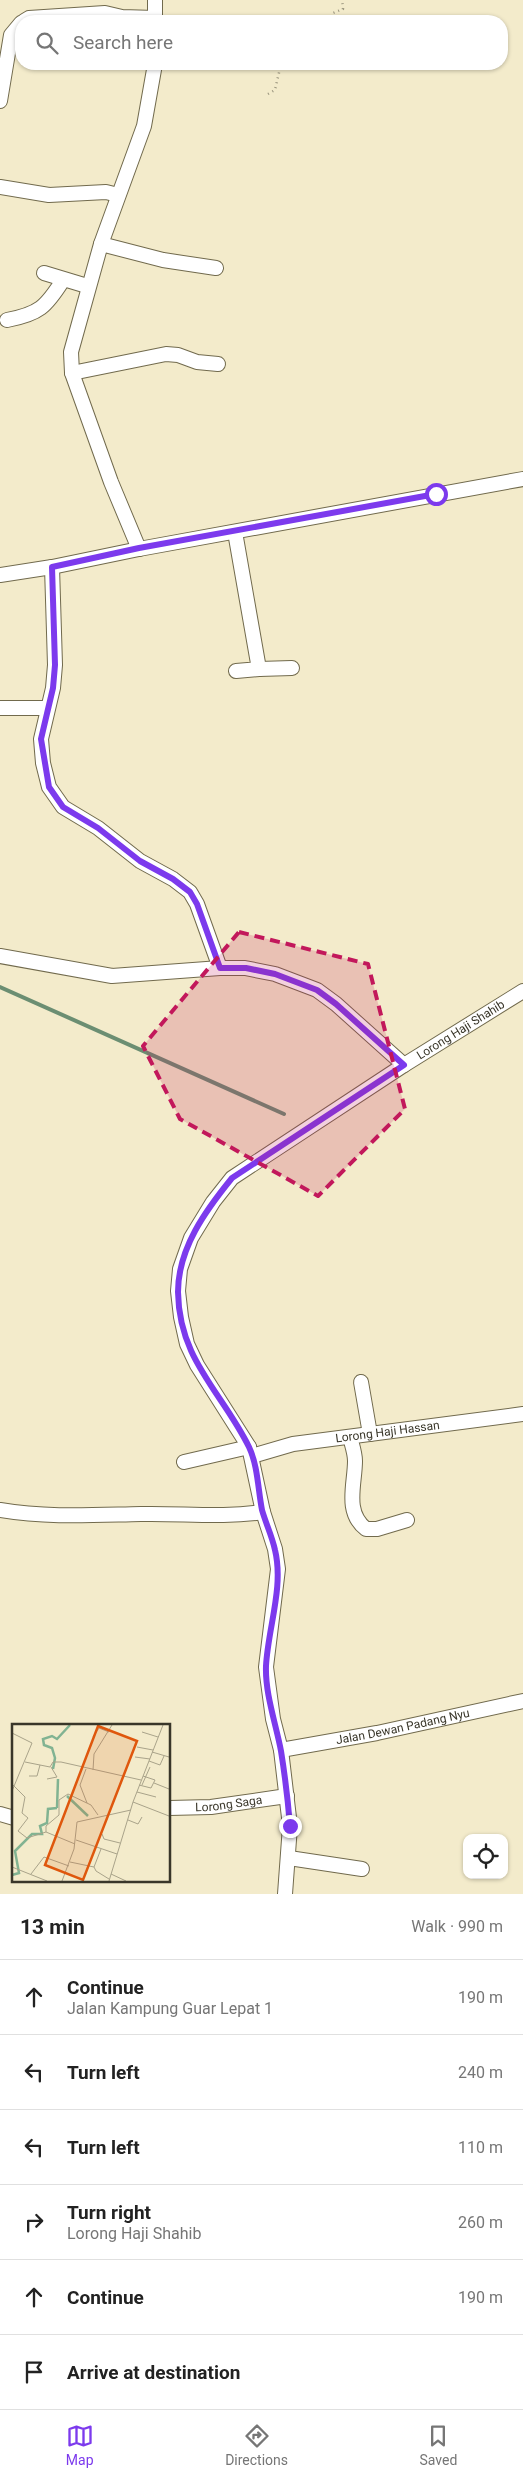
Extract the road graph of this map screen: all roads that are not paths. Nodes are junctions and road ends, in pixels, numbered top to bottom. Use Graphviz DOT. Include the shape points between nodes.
graph roads {
  1 [pos="155,0"];
  2 [pos="75,15"];
  3 [pos="114,15"];
  4 [pos="155,15"];
  5 [pos="15,31"];
  6 [pos="3,60"];
  7 [pos="153,70"];
  8 [pos="0,101"];
  9 [pos="0,188"];
  10 [pos="118,195"];
  11 [pos="100,244"];
  12 [pos="216,268"];
  13 [pos="44,273"];
  14 [pos="63,280"];
  15 [pos="87,286"];
  16 [pos="7,320"];
  17 [pos="218,364"];
  18 [pos="72,373"];
  19 [pos="523,479"];
  20 [pos="235,532"];
  21 [pos="139,548"];
  22 [pos="52,567"];
  23 [pos="0,575"];
  24 [pos="292,668"];
  25 [pos="259,669"];
  26 [pos="236,671"];
  27 [pos="0,708"];
  28 [pos="47,708"];
  29 [pos="0,956"];
  30 [pos="220,968"];
  31 [pos="523,991"];
  32 [pos="404,1065"];
  33 [pos="361,1382"];
  34 [pos="523,1414"];
  35 [pos="370,1434"];
  36 [pos="350,1437"];
  37 [pos="250,1452"];
  38 [pos="184,1462"];
  39 [pos="0,1510"];
  40 [pos="263,1512"];
  41 [pos="407,1520"];
  42 [pos="523,1701"];
  43 [pos="281,1750"];
  44 [pos="287,1796"];
  45 [pos="170,1808"];
  46 [pos="288,1858"];
  47 [pos="362,1869"];
  48 [pos="285,1894"];
  1 -- 4 [label="street"];
  2 -- 3 [label="street"];
  5 -- 6 [label="street"];
  6 -- 8 [label="street"];
  7 -- 10 [label="street" via="144,126"];
  9 -- 10 [label="street" via="49,195 106,192"];
  10 -- 11 [label="street"];
  11 -- 12 [label="street" via="163,260"];
  11 -- 15 [label="street"];
  13 -- 14 [label="street"];
  14 -- 15 [label="street"];
  14 -- 16 [label="street" via="48,304 28,316"];
  15 -- 18 [label="street" via="71,352"];
  17 -- 18 [label="street" via="166,354"];
  18 -- 21 [label="street" via="111,482"];
  19 -- 20 [label="street"];
  20 -- 21 [label="street"];
  20 -- 25 [label="street"];
  21 -- 22 [label="street"];
  22 -- 23 [label="street"];
  22 -- 28 [label="street" via="55,665"];
  24 -- 25 [label="street"];
  25 -- 26 [label="street"];
  27 -- 28 [label="street"];
  28 -- 30 [label="street" via="41,739 49,787 63,807 190,892"];
  29 -- 30 [label="street" via="112,976"];
  30 -- 32 [label="street" via="246,968 275,974 317,990"];
  31 -- 32 [label="street, Lorong Haji Shahib"];
  32 -- 37 [label="street, Lorong Haji Shahib" via="232,1178 191,1238 180,1268 178,1291 187,1344"];
  33 -- 35 [label="street"];
  34 -- 35 [label="street, Lorong Haji Hassan"];
  35 -- 36 [label="street, Lorong Haji Hassan"];
  36 -- 37 [label="street, Lorong Haji Hassan"];
  36 -- 41 [label="street" via="355,1460 352,1489 357,1519 366,1528"];
  37 -- 38 [label="street, Lorong Haji Hassan"];
  37 -- 40 [label="street"];
  39 -- 40 [label="street" via="72,1517 141,1514 237,1516"];
  40 -- 43 [label="street" via="278,1568 266,1667"];
  42 -- 43 [label="street, Jalan Dewan Padang Nyu"];
  43 -- 44 [label="street"];
  44 -- 45 [label="street, Lorong Saga" via="211,1807"];
  44 -- 46 [label="street" via="290,1826"];
  46 -- 47 [label="street"];
  46 -- 48 [label="street"];
}
